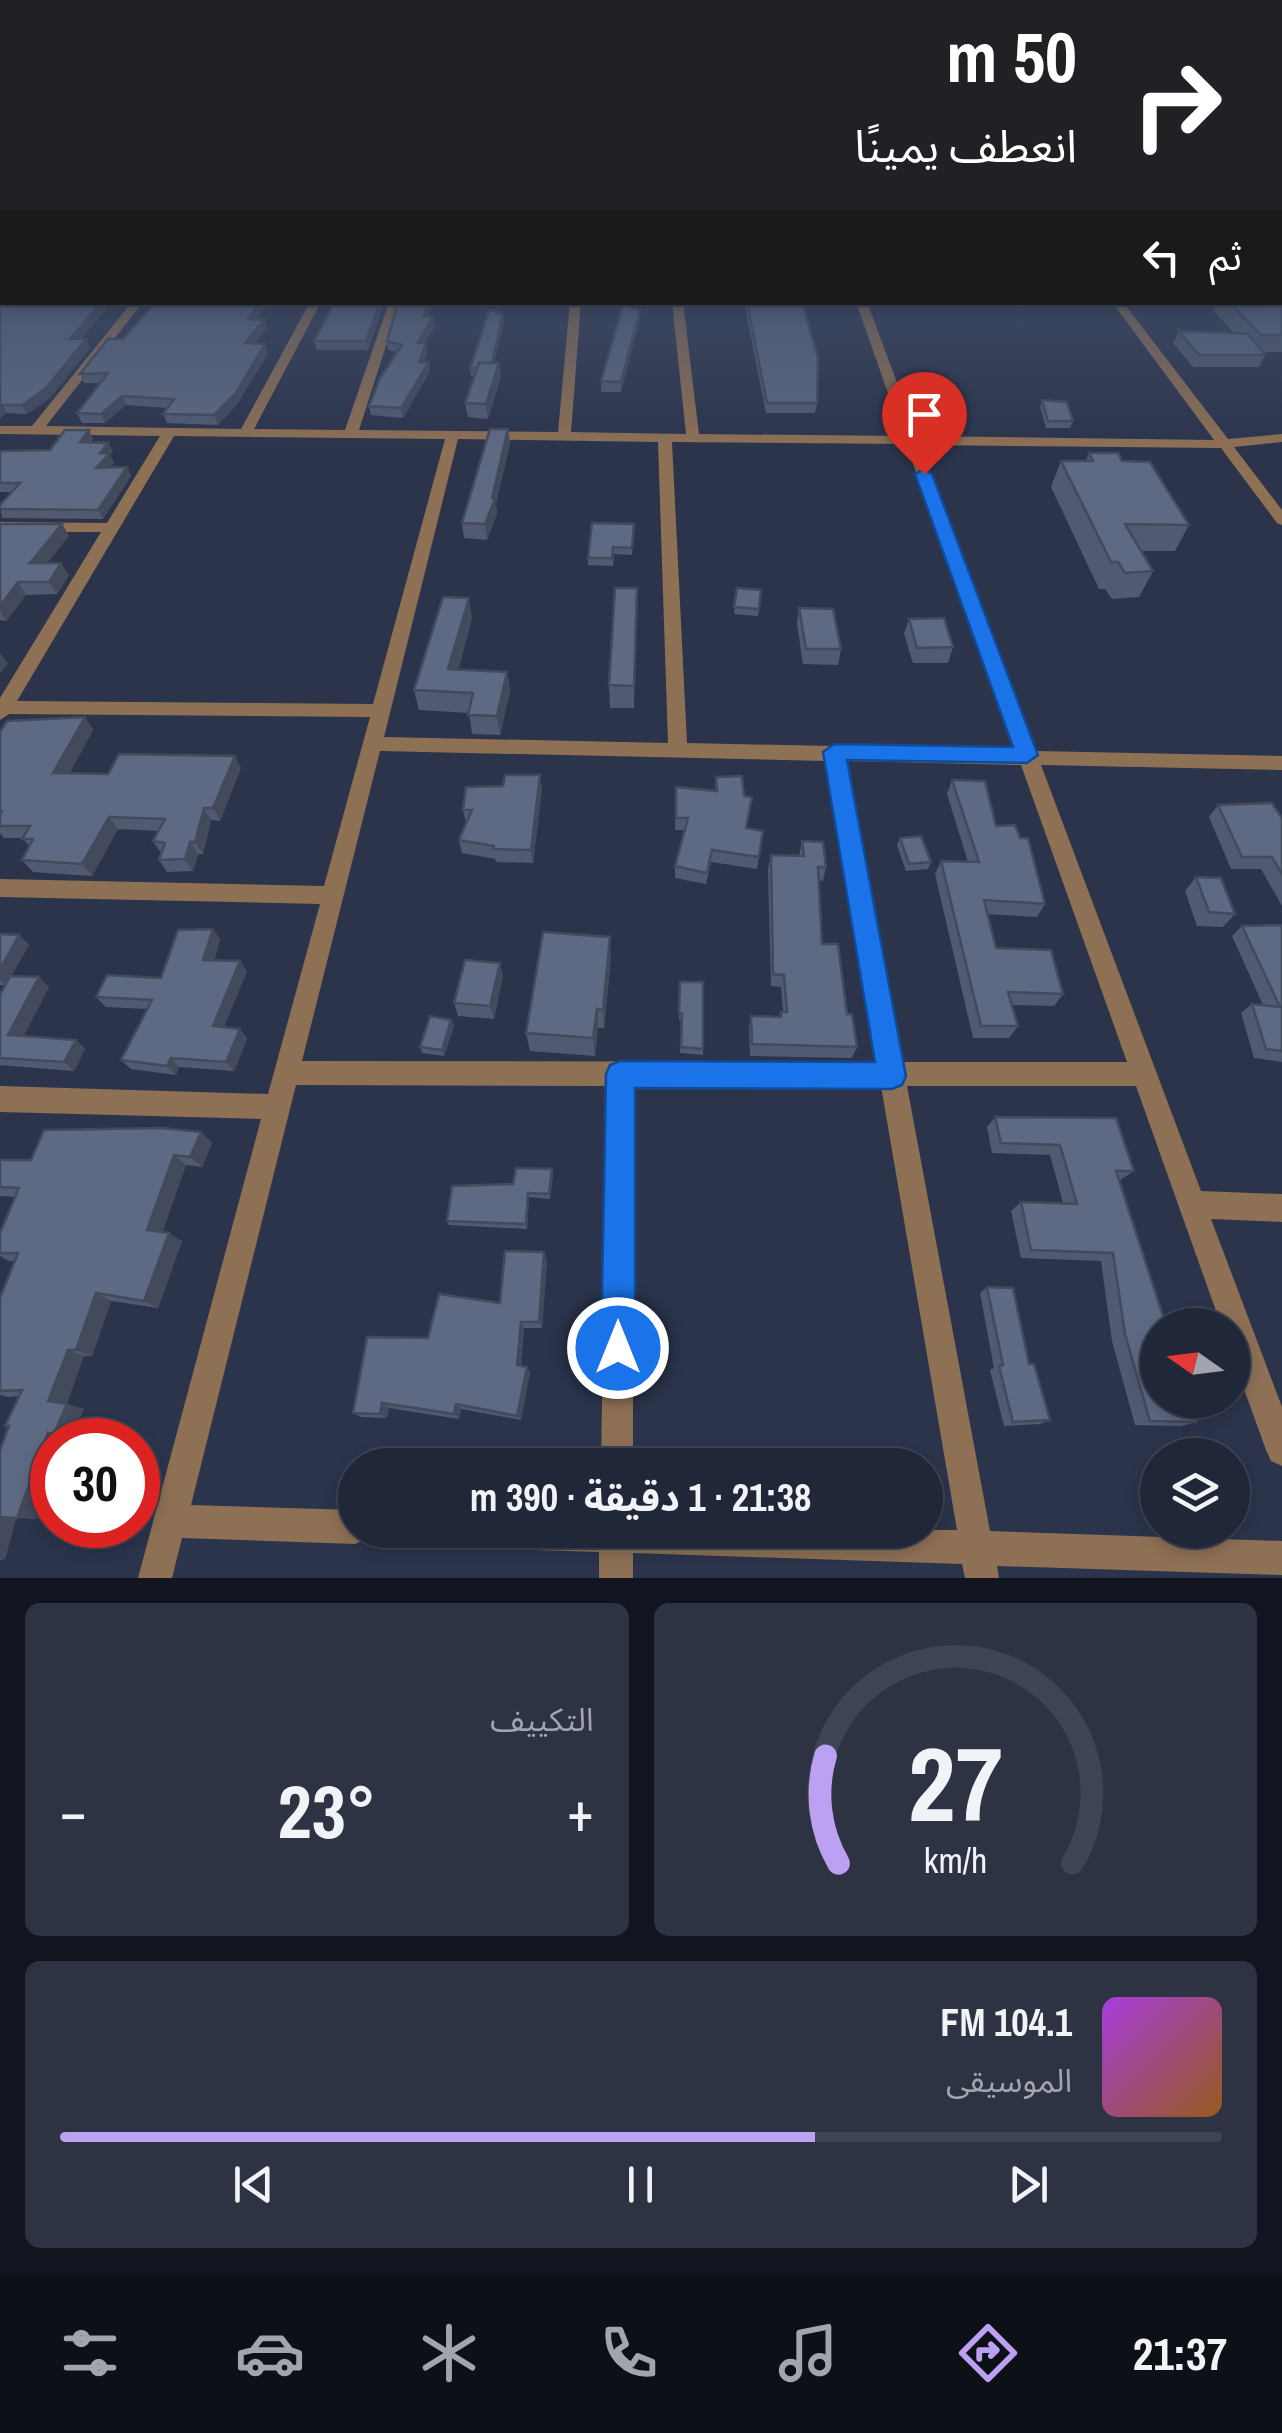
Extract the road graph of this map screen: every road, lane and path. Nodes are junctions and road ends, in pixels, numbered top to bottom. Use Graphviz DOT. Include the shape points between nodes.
graph roads {
  1 [pos="136,305"];
  2 [pos="314,305"];
  3 [pos="394,305"];
  4 [pos="576,305"];
  5 [pos="677,305"];
  6 [pos="861,305"];
  7 [pos="1119,305"];
  8 [pos="0,430"];
  9 [pos="36,430"];
  10 [pos="170,431"];
  11 [pos="246,432"];
  12 [pos="351,433"];
  13 [pos="453,434"];
  14 [pos="564,436"];
  15 [pos="665,436"];
  16 [pos="694,437"];
  17 [pos="1282,438"];
  18 [pos="911,439"];
  19 [pos="1224,444"];
  20 [pos="1282,520"];
  21 [pos="0,528"];
  22 [pos="112,528"];
  23 [pos="1,709"];
  24 [pos="381,712"];
  25 [pos="372,744"];
  26 [pos="678,749"];
  27 [pos="834,752"];
  28 [pos="1027,755"];
  29 [pos="1280,766"];
  30 [pos="0,888"];
  31 [pos="333,895"];
  32 [pos="287,1072"];
  33 [pos="620,1074"];
  34 [pos="1144,1074"];
  35 [pos="892,1076"];
  36 [pos="0,1099"];
  37 [pos="278,1107"];
  38 [pos="1192,1206"];
  39 [pos="1282,1208"];
  40 [pos="617,1448"];
  41 [pos="1282,1450"];
  42 [pos="171,1521"];
  43 [pos="338,1526"];
  44 [pos="616,1548"];
  45 [pos="798,1548"];
  46 [pos="1282,1558"];
  47 [pos="980,1563"];
  48 [pos="155,1578"];
  49 [pos="616,1578"];
  1 -- 9 [label="street"];
  2 -- 11 [label="street"];
  3 -- 12 [label="street"];
  4 -- 14 [label="street"];
  5 -- 16 [label="street"];
  6 -- 18 [label="street"];
  7 -- 19 [label="street"];
  8 -- 9 [label="street"];
  9 -- 10 [label="street"];
  10 -- 11 [label="street"];
  10 -- 22 [label="street"];
  11 -- 12 [label="street"];
  12 -- 13 [label="street"];
  13 -- 14 [label="street"];
  13 -- 24 [label="street"];
  14 -- 15 [label="street"];
  15 -- 16 [label="street"];
  15 -- 26 [label="street"];
  16 -- 18 [label="street"];
  17 -- 19 [label="street"];
  18 -- 19 [label="street"];
  18 -- 28 [label="street"];
  19 -- 20 [label="street"];
  21 -- 22 [label="street"];
  22 -- 23 [label="street"];
  23 -- 24 [label="street"];
  24 -- 25 [label="street"];
  25 -- 26 [label="street"];
  25 -- 31 [label="street"];
  26 -- 27 [label="street"];
  27 -- 28 [label="street"];
  27 -- 35 [label="street"];
  28 -- 29 [label="street"];
  28 -- 34 [label="street"];
  30 -- 31 [label="street"];
  31 -- 32 [label="street"];
  32 -- 33 [label="street"];
  32 -- 37 [label="street"];
  33 -- 35 [label="street"];
  33 -- 40 [label="street"];
  34 -- 35 [label="street"];
  34 -- 38 [label="street"];
  35 -- 47 [label="street"];
  36 -- 37 [label="street"];
  37 -- 42 [label="street"];
  38 -- 39 [label="street"];
  38 -- 41 [label="street"];
  42 -- 43 [label="street"];
  42 -- 48 [label="street"];
  44 -- 49 [label="street"];
  45 -- 47 [label="street"];
  46 -- 47 [label="street"];
}
